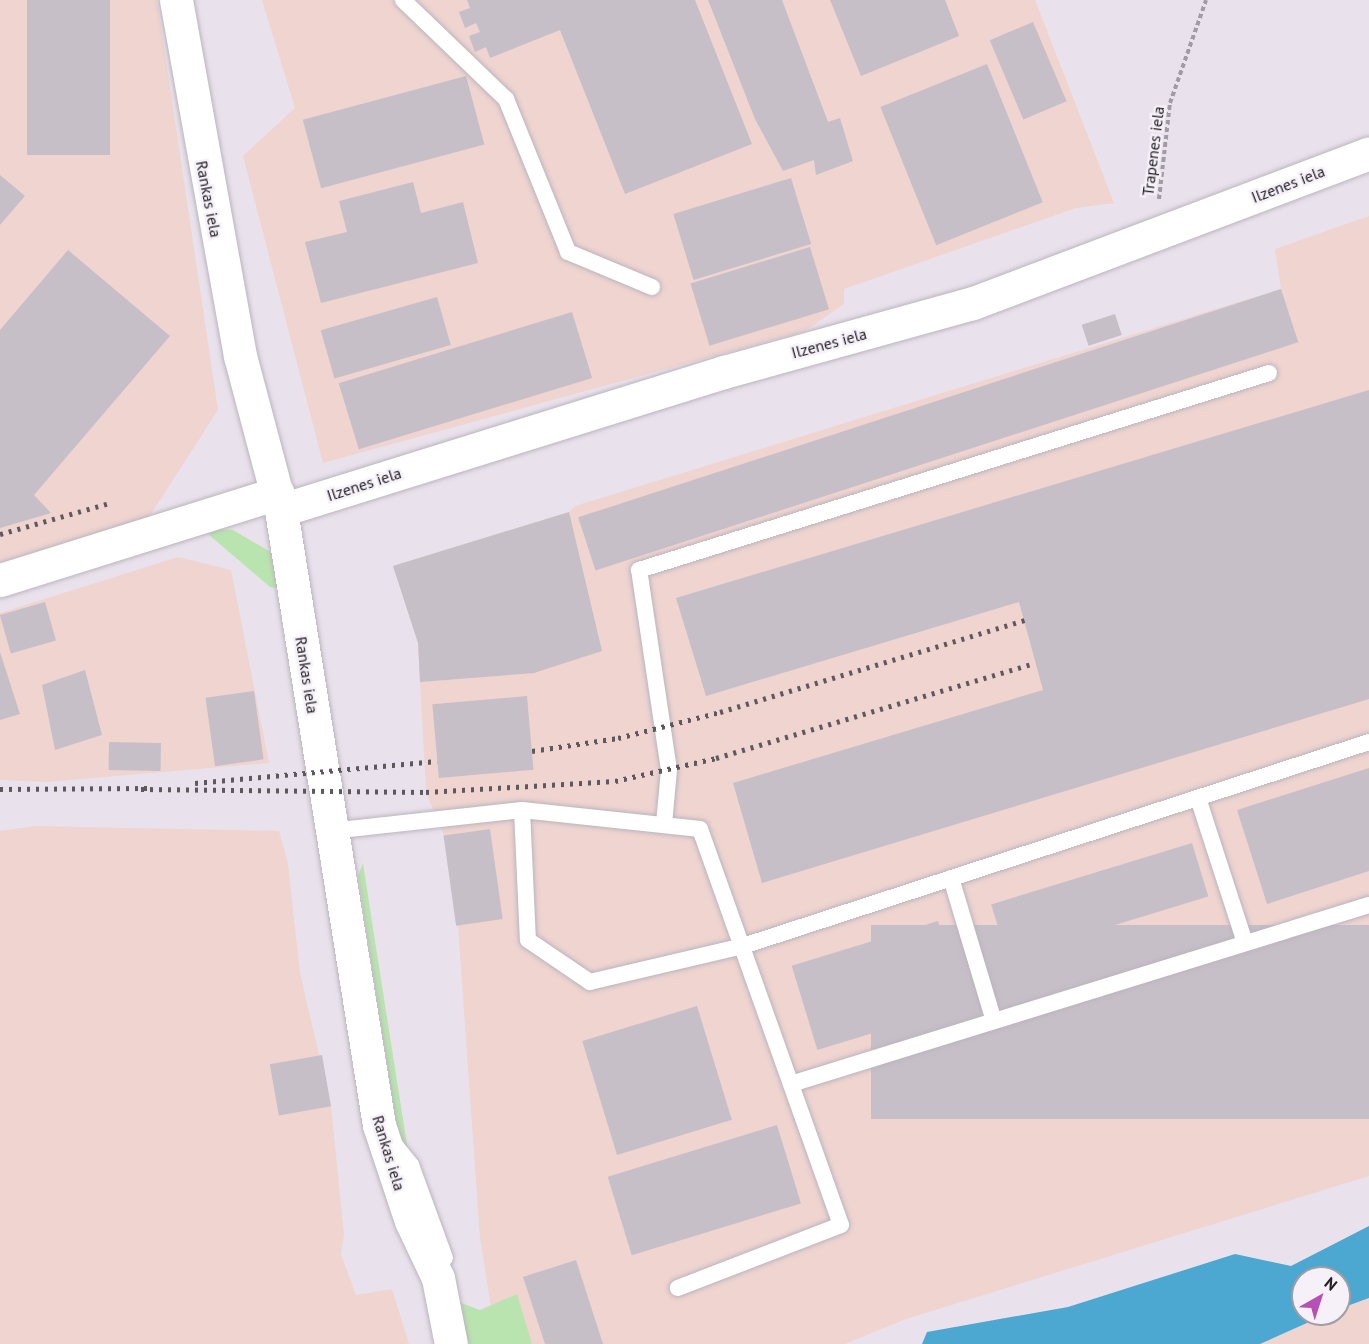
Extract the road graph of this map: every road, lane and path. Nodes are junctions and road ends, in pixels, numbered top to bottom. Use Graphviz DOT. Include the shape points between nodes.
graph roads {
  1 [pos="176,0"];
  2 [pos="403,0"];
  3 [pos="1206,0"];
  4 [pos="1369,153"];
  5 [pos="1152,237"];
  6 [pos="652,287"];
  7 [pos="1269,373"];
  8 [pos="279,502"];
  9 [pos="0,580"];
  10 [pos="1369,742"];
  11 [pos="1197,798"];
  12 [pos="522,810"];
  13 [pos="664,824"];
  14 [pos="331,831"];
  15 [pos="951,878"];
  16 [pos="1369,905"];
  17 [pos="1245,943"];
  18 [pos="743,946"];
  19 [pos="994,1021"];
  20 [pos="791,1084"];
  21 [pos="678,1288"];
  22 [pos="451,1344"];
  1 -- 8 [label="street, Rankas iela" via="240,356"];
  2 -- 6 [label="lane" via="506,99 568,252"];
  3 -- 5 [label="path, Trapenes iela" via="1170,103 1165,169"];
  4 -- 5 [label="street, Ilzenes iela"];
  5 -- 8 [label="street, Ilzenes iela" via="974,303"];
  7 -- 13 [label="lane" via="639,570 669,770"];
  8 -- 9 [label="street, Ilzenes iela"];
  8 -- 14 [label="street, Rankas iela"];
  10 -- 11 [label="lane"];
  11 -- 15 [label="lane"];
  11 -- 17 [label="lane"];
  12 -- 13 [label="lane"];
  12 -- 14 [label="lane"];
  12 -- 18 [label="lane" via="528,940 590,982"];
  13 -- 18 [label="lane" via="700,828"];
  14 -- 22 [label="street, Rankas iela" via="379,1125 446,1311"];
  15 -- 18 [label="lane"];
  15 -- 19 [label="lane"];
  16 -- 17 [label="lane"];
  17 -- 19 [label="lane"];
  18 -- 20 [label="lane"];
  19 -- 20 [label="lane"];
  20 -- 21 [label="lane" via="841,1225"];
}
